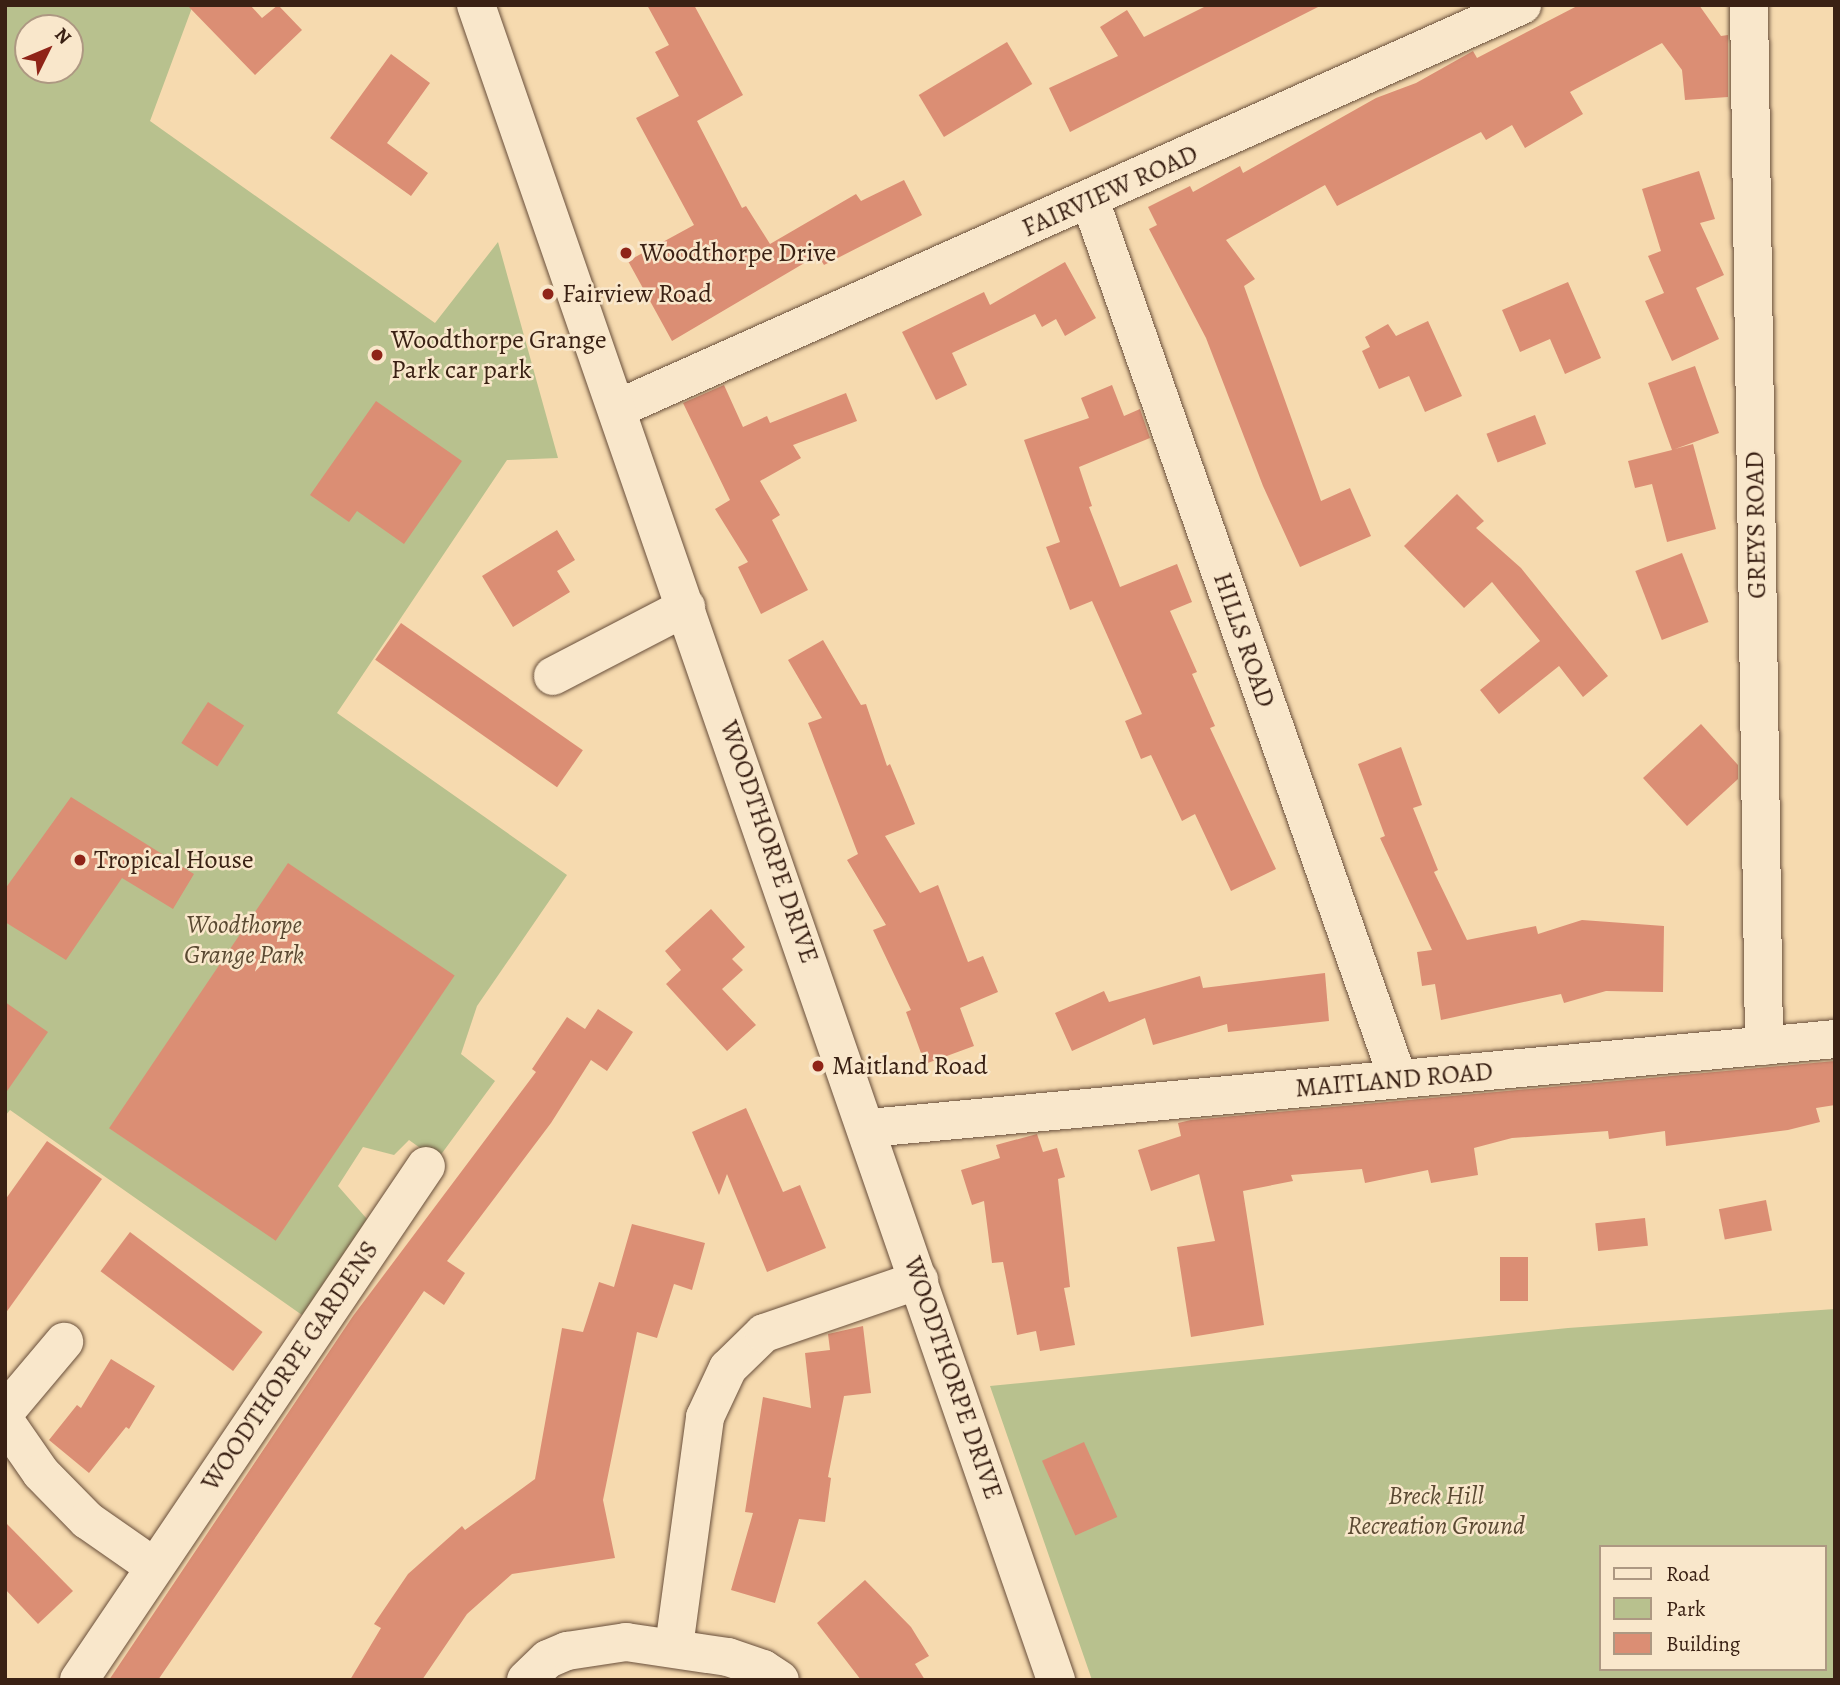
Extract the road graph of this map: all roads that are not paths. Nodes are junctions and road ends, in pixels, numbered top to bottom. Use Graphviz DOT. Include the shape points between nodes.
graph roads {
  1 [pos="476,5"];
  2 [pos="1522,5"];
  3 [pos="1749,5"];
  4 [pos="1090,200"];
  5 [pos="620,408"];
  6 [pos="687,607"];
  7 [pos="554,676"];
  8 [pos="1835,1039"];
  9 [pos="1764,1046"];
  10 [pos="1398,1079"];
  11 [pos="869,1128"];
  12 [pos="426,1166"];
  13 [pos="919,1280"];
  14 [pos="64,1342"];
  15 [pos="5,1412"];
  16 [pos="5,1421"];
  17 [pos="153,1566"];
  18 [pos="674,1647"];
  19 [pos="79,1680"];
  20 [pos="526,1680"];
  21 [pos="780,1680"];
  22 [pos="1056,1680"];
  1 -- 5 [label="street, WOODTHORPE DRIVE"];
  2 -- 4 [label="street, FAIRVIEW ROAD"];
  3 -- 9 [label="street, GREYS ROAD"];
  4 -- 5 [label="street, FAIRVIEW ROAD"];
  4 -- 10 [label="street, HILLS ROAD"];
  5 -- 6 [label="street, WOODTHORPE DRIVE"];
  6 -- 7 [label="street"];
  6 -- 11 [label="street, WOODTHORPE DRIVE"];
  8 -- 9 [label="street, MAITLAND ROAD"];
  9 -- 10 [label="street, MAITLAND ROAD"];
  10 -- 11 [label="street, MAITLAND ROAD"];
  11 -- 13 [label="street, WOODTHORPE DRIVE"];
  12 -- 17 [label="street, WOODTHORPE GARDENS"];
  13 -- 18 [label="street" via="764,1333 728,1368 705,1417"];
  13 -- 22 [label="street, WOODTHORPE DRIVE"];
  14 -- 15 [label="street"];
  16 -- 17 [label="street" via="41,1474 87,1520"];
  17 -- 19 [label="street, WOODTHORPE GARDENS"];
  18 -- 20 [label="street" via="626,1642 585,1645 548,1659"];
  18 -- 21 [label="street" via="728,1657"];
}
